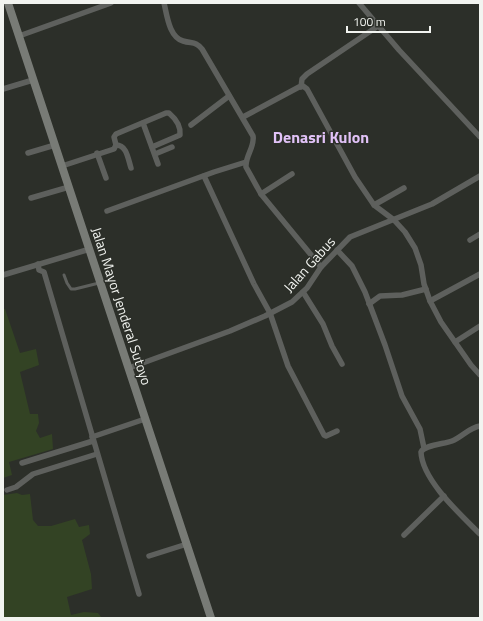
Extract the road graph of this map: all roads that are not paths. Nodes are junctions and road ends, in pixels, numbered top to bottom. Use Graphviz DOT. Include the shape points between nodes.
graph roads {
  1 [pos="8,3"];
  2 [pos="111,3"];
  3 [pos="164,3"];
  4 [pos="359,3"];
  5 [pos="378,26"];
  6 [pos="19,36"];
  7 [pos="33,80"];
  8 [pos="301,87"];
  9 [pos="3,89"];
  10 [pos="229,96"];
  11 [pos="243,117"];
  12 [pos="143,123"];
  13 [pos="191,125"];
  14 [pos="480,137"];
  15 [pos="169,140"];
  16 [pos="55,145"];
  17 [pos="116,145"];
  18 [pos="152,147"];
  19 [pos="28,153"];
  20 [pos="97,153"];
  21 [pos="155,154"];
  22 [pos="246,162"];
  23 [pos="158,164"];
  24 [pos="62,166"];
  25 [pos="131,168"];
  26 [pos="292,174"];
  27 [pos="204,176"];
  28 [pos="480,176"];
  29 [pos="106,178"];
  30 [pos="69,187"];
  31 [pos="404,188"];
  32 [pos="261,194"];
  33 [pos="31,198"];
  34 [pos="374,205"];
  35 [pos="107,211"];
  36 [pos="394,220"];
  37 [pos="480,234"];
  38 [pos="470,240"];
  39 [pos="337,250"];
  40 [pos="91,252"];
  41 [pos="315,260"];
  42 [pos="327,260"];
  43 [pos="39,267"];
  44 [pos="321,267"];
  45 [pos="480,274"];
  46 [pos="3,275"];
  47 [pos="64,275"];
  48 [pos="100,283"];
  49 [pos="426,289"];
  50 [pos="303,292"];
  51 [pos="430,301"];
  52 [pos="369,304"];
  53 [pos="267,315"];
  54 [pos="480,326"];
  55 [pos="455,342"];
  56 [pos="342,364"];
  57 [pos="129,368"];
  58 [pos="480,375"];
  59 [pos="146,419"];
  60 [pos="480,426"];
  61 [pos="337,431"];
  62 [pos="92,439"];
  63 [pos="424,448"];
  64 [pos="97,454"];
  65 [pos="22,463"];
  66 [pos="7,490"];
  67 [pos="444,496"];
  68 [pos="480,534"];
  69 [pos="404,535"];
  70 [pos="187,544"];
  71 [pos="149,556"];
  72 [pos="139,594"];
  73 [pos="211,618"];
  1 -- 6 [label="main road, Jalan Mayor Jenderal Sutoyo"];
  2 -- 6 [label="street"];
  3 -- 10 [label="street" via="173,33 179,39 195,43 202,49 220,76"];
  4 -- 5 [label="street"];
  5 -- 8 [label="street" via="307,74 302,79"];
  5 -- 14 [label="street"];
  6 -- 7 [label="main road, Jalan Mayor Jenderal Sutoyo"];
  7 -- 9 [label="street"];
  7 -- 16 [label="main road, Jalan Mayor Jenderal Sutoyo"];
  8 -- 11 [label="street"];
  8 -- 34 [label="street" via="307,89 355,177"];
  10 -- 11 [label="street"];
  10 -- 13 [label="street"];
  11 -- 22 [label="street" via="254,142"];
  12 -- 15 [label="street" via="169,113 179,126 180,133 178,137"];
  12 -- 17 [label="street" via="114,136"];
  12 -- 18 [label="street"];
  15 -- 18 [label="street"];
  15 -- 21 [label="street" via="172,150"];
  16 -- 19 [label="street"];
  16 -- 24 [label="main road, Jalan Mayor Jenderal Sutoyo"];
  17 -- 20 [label="street"];
  17 -- 25 [label="street" via="123,147"];
  18 -- 21 [label="street"];
  20 -- 24 [label="street"];
  20 -- 29 [label="street"];
  21 -- 23 [label="street"];
  22 -- 27 [label="street"];
  22 -- 32 [label="street" via="247,170"];
  24 -- 30 [label="main road, Jalan Mayor Jenderal Sutoyo"];
  26 -- 32 [label="street"];
  27 -- 35 [label="street"];
  27 -- 53 [label="street"];
  28 -- 36 [label="street, Jalan Gabus" via="432,204"];
  30 -- 33 [label="street"];
  30 -- 40 [label="main road, Jalan Mayor Jenderal Sutoyo"];
  31 -- 34 [label="street"];
  32 -- 41 [label="street"];
  34 -- 36 [label="street"];
  36 -- 39 [label="street, Jalan Gabus" via="354,234"];
  36 -- 49 [label="street" via="415,248"];
  37 -- 38 [label="street"];
  39 -- 42 [label="street, Jalan Gabus"];
  39 -- 52 [label="street" via="352,266"];
  40 -- 43 [label="street"];
  40 -- 48 [label="main road, Jalan Mayor Jenderal Sutoyo"];
  41 -- 42 [label="street"];
  41 -- 44 [label="street"];
  42 -- 44 [label="street, Jalan Gabus"];
  43 -- 46 [label="street"];
  43 -- 62 [label="street" via="43,271 54,304"];
  44 -- 50 [label="street, Jalan Gabus"];
  45 -- 51 [label="street"];
  47 -- 48 [label="lane" via="66,283 75,289"];
  48 -- 57 [label="main road, Jalan Mayor Jenderal Sutoyo"];
  49 -- 51 [label="street"];
  49 -- 52 [label="street" via="402,295 380,296"];
  50 -- 53 [label="street, Jalan Gabus" via="292,302"];
  50 -- 56 [label="street" via="323,324"];
  51 -- 55 [label="street"];
  52 -- 63 [label="street" via="402,396 420,429"];
  53 -- 57 [label="street, Jalan Gabus"];
  53 -- 61 [label="street" via="288,366 324,435"];
  54 -- 55 [label="street"];
  55 -- 58 [label="street"];
  57 -- 59 [label="main road, Jalan Mayor Jenderal Sutoyo"];
  59 -- 62 [label="street"];
  59 -- 70 [label="main road, Jalan Mayor Jenderal Sutoyo"];
  60 -- 63 [label="street" via="454,440"];
  62 -- 64 [label="street"];
  62 -- 65 [label="street"];
  63 -- 67 [label="street" via="421,456 427,473"];
  64 -- 66 [label="street" via="33,474 16,488"];
  64 -- 72 [label="street"];
  67 -- 68 [label="street"];
  67 -- 69 [label="street"];
  70 -- 71 [label="street"];
  70 -- 73 [label="main road, Jalan Mayor Jenderal Sutoyo"];
}
